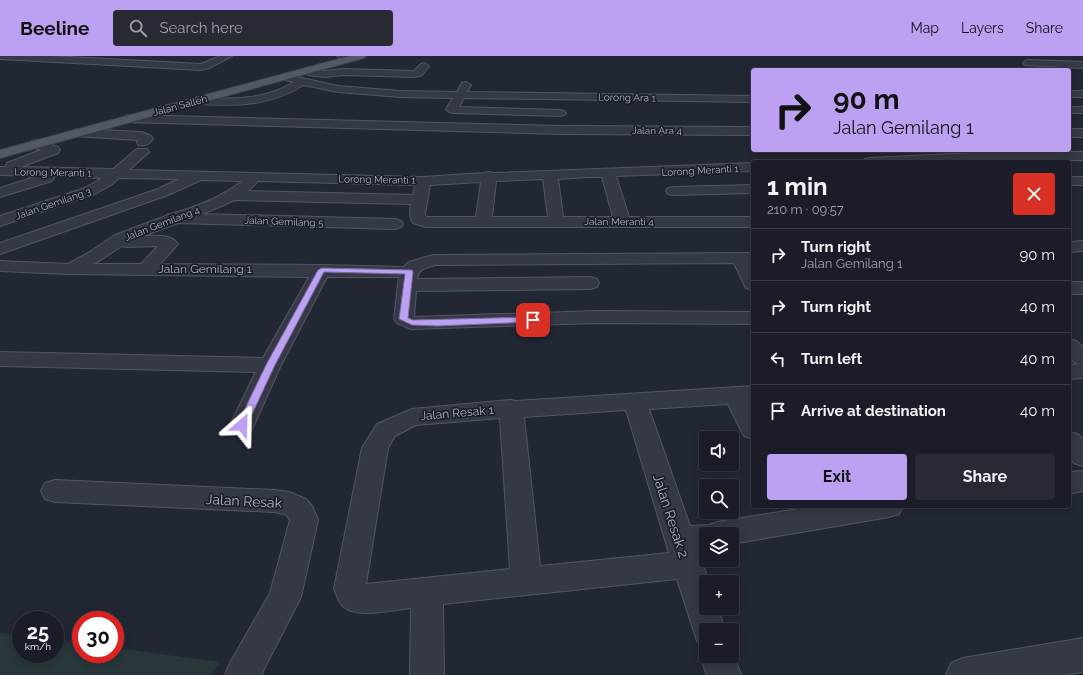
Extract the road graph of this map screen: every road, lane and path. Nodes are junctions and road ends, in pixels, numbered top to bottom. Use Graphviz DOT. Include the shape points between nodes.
graph roads {
  1 [pos="0,56"];
  2 [pos="123,56"];
  3 [pos="227,56"];
  4 [pos="342,56"];
  5 [pos="360,56"];
  6 [pos="106,62"];
  7 [pos="1028,63"];
  8 [pos="1083,65"];
  9 [pos="424,66"];
  10 [pos="304,76"];
  11 [pos="473,81"];
  12 [pos="594,83"];
  13 [pos="723,86"];
  14 [pos="1071,94"];
  15 [pos="1083,94"];
  16 [pos="461,95"];
  17 [pos="558,96"];
  18 [pos="595,97"];
  19 [pos="730,99"];
  20 [pos="751,99"];
  21 [pos="196,101"];
  22 [pos="273,108"];
  23 [pos="562,110"];
  24 [pos="1071,110"];
  25 [pos="1083,110"];
  26 [pos="439,112"];
  27 [pos="129,119"];
  28 [pos="207,120"];
  29 [pos="555,130"];
  30 [pos="751,131"];
  31 [pos="78,132"];
  32 [pos="1071,133"];
  33 [pos="1083,133"];
  34 [pos="37,144"];
  35 [pos="941,152"];
  36 [pos="990,153"];
  37 [pos="1042,153"];
  38 [pos="0,154"];
  39 [pos="1065,156"];
  40 [pos="1083,156"];
  41 [pos="952,160"];
  42 [pos="751,167"];
  43 [pos="1083,168"];
  44 [pos="0,171"];
  45 [pos="664,171"];
  46 [pos="65,172"];
  47 [pos="608,173"];
  48 [pos="117,174"];
  49 [pos="200,175"];
  50 [pos="489,176"];
  51 [pos="550,176"];
  52 [pos="255,177"];
  53 [pos="423,181"];
  54 [pos="1071,181"];
  55 [pos="1083,181"];
  56 [pos="751,189"];
  57 [pos="0,192"];
  58 [pos="232,195"];
  59 [pos="420,200"];
  60 [pos="679,207"];
  61 [pos="173,218"];
  62 [pos="484,220"];
  63 [pos="0,221"];
  64 [pos="556,221"];
  65 [pos="622,221"];
  66 [pos="751,222"];
  67 [pos="395,224"];
  68 [pos="114,243"];
  69 [pos="1083,246"];
  70 [pos="1071,247"];
  71 [pos="0,249"];
  72 [pos="746,258"];
  73 [pos="585,260"];
  74 [pos="0,266"];
  75 [pos="68,269"];
  76 [pos="146,269"];
  77 [pos="322,270"];
  78 [pos="751,277"];
  79 [pos="409,278"];
  80 [pos="590,283"];
  81 [pos="1071,288"];
  82 [pos="1083,288"];
  83 [pos="597,317"];
  84 [pos="751,318"];
  85 [pos="1071,352"];
  86 [pos="0,359"];
  87 [pos="270,365"];
  88 [pos="1078,371"];
  89 [pos="744,395"];
  90 [pos="635,402"];
  91 [pos="511,408"];
  92 [pos="751,422"];
  93 [pos="242,425"];
  94 [pos="1071,443"];
  95 [pos="1083,456"];
  96 [pos="1083,481"];
  97 [pos="1071,482"];
  98 [pos="55,491"];
  99 [pos="862,508"];
  100 [pos="794,513"];
  101 [pos="739,528"];
  102 [pos="699,541"];
  103 [pos="683,553"];
  104 [pos="526,582"];
  105 [pos="427,593"];
  106 [pos="707,623"];
  107 [pos="1083,655"];
  108 [pos="720,663"];
  109 [pos="1017,671"];
  110 [pos="242,675"];
  111 [pos="427,675"];
  112 [pos="724,675"];
  113 [pos="963,675"];
  1 -- 6 [label="street"];
  2 -- 6 [label="street"];
  3 -- 6 [label="street" via="200,67"];
  4 -- 5 [label="street"];
  5 -- 10 [label="main road, Jalan Salleh"];
  7 -- 8 [label="street"];
  9 -- 10 [label="street" via="418,73 413,74 344,72"];
  10 -- 16 [label="street, Lorong Ara 1" via="363,92"];
  10 -- 21 [label="main road, Jalan Salleh" via="284,77"];
  10 -- 21 [label="street" via="288,91 249,102"];
  11 -- 16 [label="street" via="466,83"];
  12 -- 18 [label="street"];
  13 -- 19 [label="street"];
  14 -- 15 [label="street"];
  16 -- 17 [label="street, Lorong Ara 1"];
  16 -- 23 [label="street" via="453,110"];
  17 -- 18 [label="street, Lorong Ara 1"];
  17 -- 23 [label="street"];
  18 -- 19 [label="street, Lorong Ara 1"];
  19 -- 20 [label="street, Lorong Ara 1"];
  21 -- 27 [label="main road, Jalan Salleh"];
  22 -- 28 [label="street" via="229,108"];
  23 -- 29 [label="street"];
  24 -- 25 [label="street"];
  26 -- 29 [label="street" via="541,114 549,118"];
  27 -- 28 [label="street, Jalan Ara 4"];
  27 -- 31 [label="main road, Jalan Salleh"];
  28 -- 29 [label="street, Jalan Ara 4" via="401,121"];
  29 -- 30 [label="street, Jalan Ara 4"];
  31 -- 34 [label="main road, Jalan Salleh"];
  31 -- 48 [label="street, Jalan Gemilang 3" via="142,136 147,139 143,147"];
  32 -- 33 [label="street"];
  34 -- 38 [label="main road, Jalan Salleh"];
  34 -- 44 [label="street" via="53,150"];
  35 -- 41 [label="street"];
  36 -- 37 [label="street"];
  36 -- 41 [label="street"];
  37 -- 39 [label="street"];
  39 -- 40 [label="street"];
  39 -- 43 [label="street"];
  42 -- 45 [label="street, Lorong Meranti 1"];
  44 -- 46 [label="street, Lorong Meranti 1"];
  45 -- 47 [label="street, Lorong Meranti 1"];
  45 -- 60 [label="street"];
  46 -- 48 [label="street, Lorong Meranti 1"];
  46 -- 57 [label="street"];
  47 -- 51 [label="street, Lorong Meranti 1"];
  47 -- 65 [label="street"];
  48 -- 49 [label="street, Lorong Meranti 1"];
  48 -- 63 [label="street, Jalan Gemilang 3" via="84,194"];
  49 -- 52 [label="street, Lorong Meranti 1"];
  49 -- 71 [label="street" via="167,191"];
  50 -- 51 [label="street, Lorong Meranti 1"];
  50 -- 53 [label="street, Lorong Meranti 1"];
  50 -- 62 [label="street"];
  51 -- 64 [label="street"];
  52 -- 53 [label="street, Lorong Meranti 1"];
  52 -- 58 [label="street, Jalan Gemilang 4"];
  53 -- 59 [label="street"];
  54 -- 55 [label="street"];
  56 -- 60 [label="street"];
  58 -- 59 [label="street"];
  58 -- 61 [label="street, Jalan Gemilang 4"];
  59 -- 62 [label="street, Jalan Meranti 4" via="417,214 422,221"];
  60 -- 65 [label="street, Jalan Meranti 4"];
  60 -- 66 [label="street, Jalan Meranti 4"];
  61 -- 67 [label="street, Jalan Gemilang 5"];
  61 -- 68 [label="street, Jalan Gemilang 4"];
  62 -- 64 [label="street, Jalan Meranti 4"];
  64 -- 65 [label="street, Jalan Meranti 4"];
  68 -- 75 [label="street, Jalan Gemilang 4" via="96,256"];
  68 -- 76 [label="street" via="167,242 169,245"];
  69 -- 70 [label="street"];
  72 -- 73 [label="street"];
  72 -- 78 [label="street"];
  73 -- 79 [label="street" via="433,260 415,266"];
  73 -- 80 [label="street"];
  74 -- 75 [label="street, Jalan Gemilang 1"];
  75 -- 76 [label="street, Jalan Gemilang 1"];
  76 -- 77 [label="street, Jalan Gemilang 1"];
  77 -- 79 [label="street, Jalan Gemilang 1"];
  77 -- 87 [label="street"];
  79 -- 80 [label="street, Jalan Gemilang 1"];
  79 -- 83 [label="street" via="404,319 412,323"];
  80 -- 83 [label="street"];
  81 -- 82 [label="street"];
  83 -- 84 [label="street"];
  85 -- 88 [label="street"];
  86 -- 87 [label="street"];
  87 -- 93 [label="street"];
  89 -- 90 [label="street, Jalan Resak 1"];
  89 -- 92 [label="street"];
  90 -- 91 [label="street, Jalan Resak 1"];
  90 -- 103 [label="street, Jalan Resak 2"];
  91 -- 104 [label="street"];
  91 -- 105 [label="street, Jalan Resak 1" via="412,417 386,430 375,448 350,589 358,599"];
  94 -- 95 [label="street"];
  96 -- 97 [label="street"];
  98 -- 110 [label="street, Jalan Resak" via="274,501 291,503 301,510 304,520 285,597"];
  99 -- 100 [label="street"];
  100 -- 101 [label="street"];
  102 -- 103 [label="street"];
  103 -- 104 [label="street"];
  103 -- 106 [label="street, Jalan Resak 2"];
  104 -- 105 [label="street"];
  105 -- 111 [label="street"];
  107 -- 109 [label="street"];
  108 -- 112 [label="street"];
  109 -- 113 [label="street"];
}
